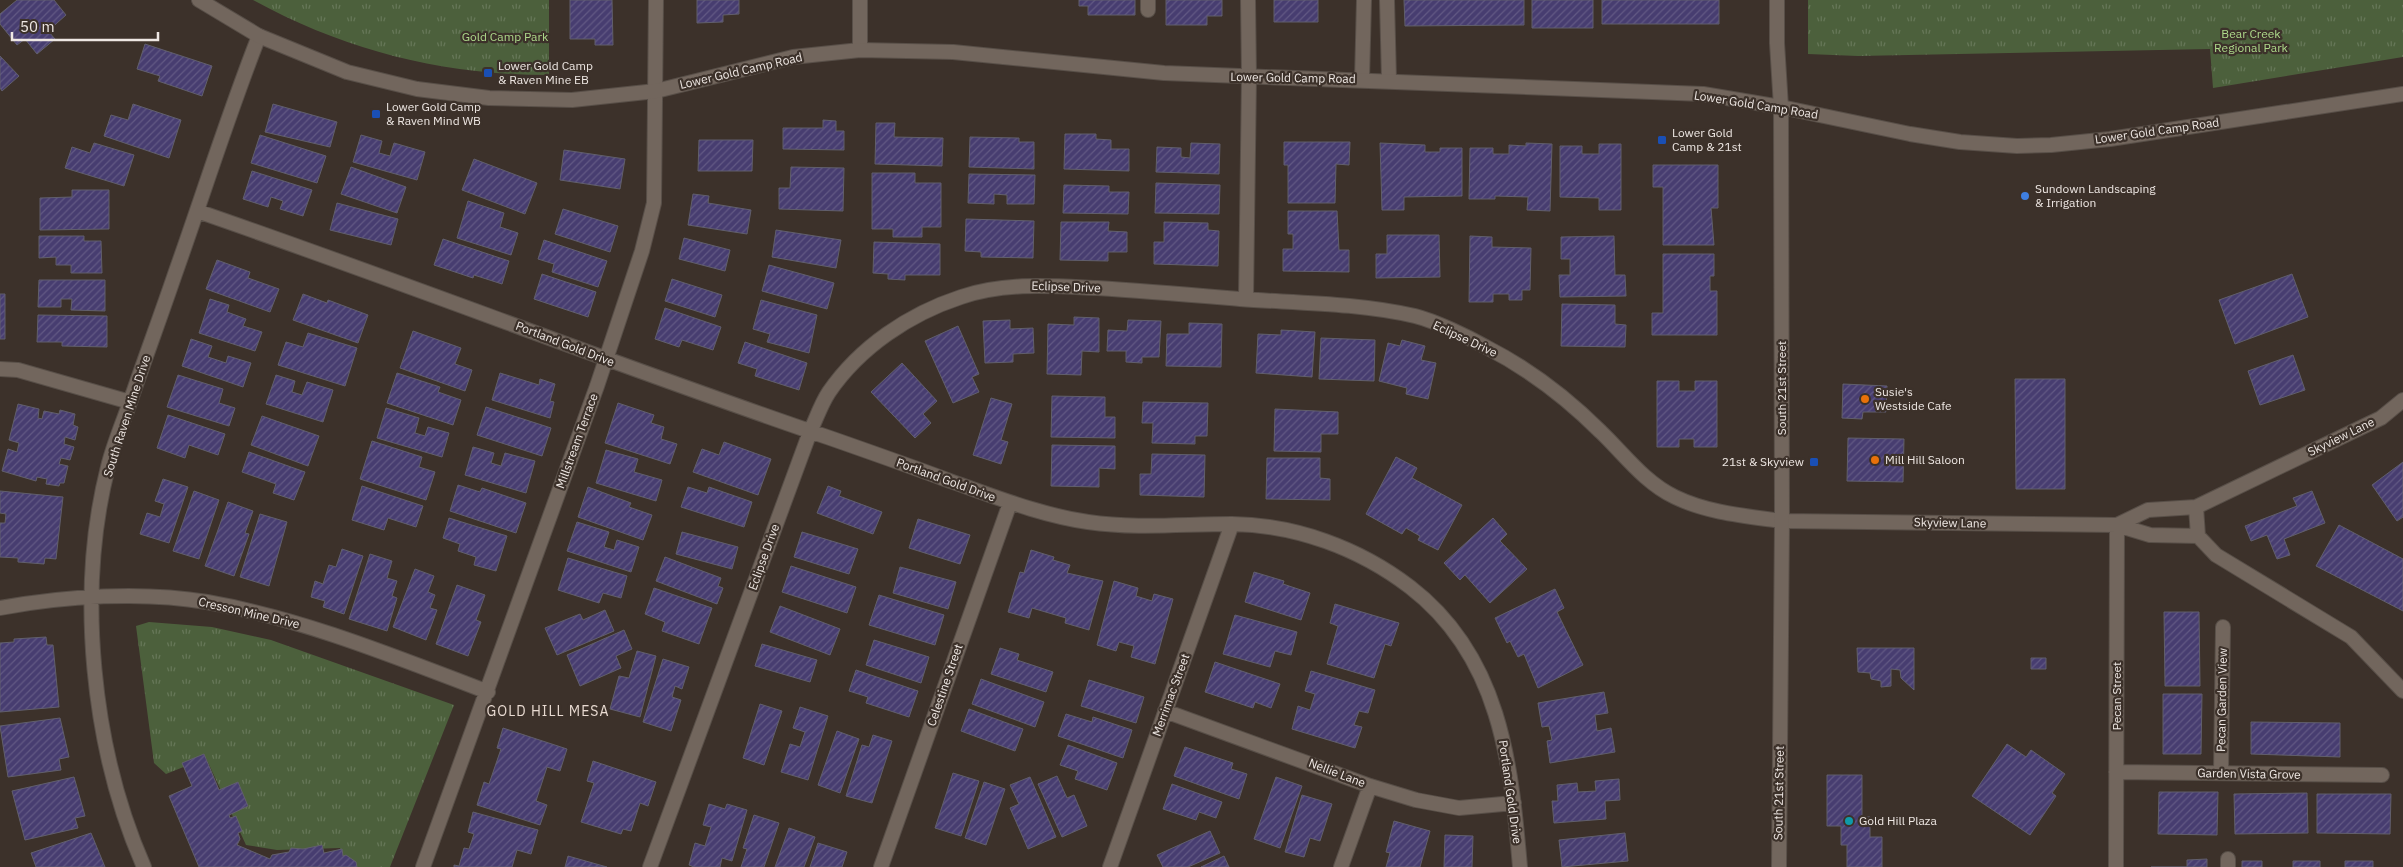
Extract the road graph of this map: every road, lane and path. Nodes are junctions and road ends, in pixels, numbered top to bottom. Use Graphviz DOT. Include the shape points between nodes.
graph roads {
  1 [pos="200,0"];
  2 [pos="656,0"];
  3 [pos="860,0"];
  4 [pos="1248,0"];
  5 [pos="1364,0"];
  6 [pos="1387,0"];
  7 [pos="1778,0"];
  8 [pos="259,36"];
  9 [pos="860,50"];
  10 [pos="1249,77"];
  11 [pos="1362,80"];
  12 [pos="1389,80"];
  13 [pos="656,91"];
  14 [pos="2403,94"];
  15 [pos="1781,107"];
  16 [pos="197,212"];
  17 [pos="1246,299"];
  18 [pos="606,360"];
  19 [pos="0,369"];
  20 [pos="2403,400"];
  21 [pos="130,402"];
  22 [pos="810,432"];
  23 [pos="1010,503"];
  24 [pos="2196,507"];
  25 [pos="1782,521"];
  26 [pos="1232,524"];
  27 [pos="2117,525"];
  28 [pos="2198,536"];
  29 [pos="92,598"];
  30 [pos="0,608"];
  31 [pos="2223,627"];
  32 [pos="2403,691"];
  33 [pos="488,692"];
  34 [pos="1165,711"];
  35 [pos="2116,772"];
  36 [pos="2221,773"];
  37 [pos="2382,775"];
  38 [pos="1370,786"];
  39 [pos="1514,803"];
  40 [pos="144,867"];
  41 [pos="423,867"];
  42 [pos="650,867"];
  43 [pos="881,867"];
  44 [pos="1110,867"];
  45 [pos="1341,867"];
  46 [pos="1520,867"];
  47 [pos="1778,867"];
  48 [pos="2116,867"];
  1 -- 8 [label="street, Lower Gold Camp Road"];
  2 -- 13 [label="street, Millstream Terrace"];
  3 -- 9 [label="street"];
  4 -- 10 [label="street"];
  5 -- 11 [label="street"];
  6 -- 12 [label="street"];
  7 -- 15 [label="street, South 21st Street"];
  8 -- 13 [label="street, Lower Gold Camp Road" via="347,72 417,90 489,98 572,100"];
  8 -- 16 [label="street, South Raven Mine Drive" via="228,116"];
  9 -- 10 [label="street, Lower Gold Camp Road" via="953,52 1164,73"];
  9 -- 13 [label="street, Lower Gold Camp Road" via="793,57"];
  10 -- 11 [label="street, Lower Gold Camp Road"];
  10 -- 17 [label="street"];
  11 -- 12 [label="street, Lower Gold Camp Road"];
  12 -- 15 [label="street, Lower Gold Camp Road" via="1703,94"];
  13 -- 18 [label="street, Millstream Terrace" via="654,203 642,251"];
  14 -- 15 [label="street, Lower Gold Camp Road" via="2110,139 2043,146 1960,142"];
  15 -- 25 [label="street, South 21st Street"];
  16 -- 18 [label="street, Portland Gold Drive"];
  16 -- 21 [label="street, South Raven Mine Drive"];
  17 -- 22 [label="street, Eclipse Drive" via="1034,285 994,289 961,297 906,322 870,346 827,394"];
  17 -- 25 [label="street, Eclipse Drive" via="1369,309 1418,317 1486,346 1556,391 1641,472 1673,496 1698,507"];
  18 -- 22 [label="street, Portland Gold Drive"];
  18 -- 33 [label="street, Millstream Terrace"];
  19 -- 21 [label="street" via="18,370"];
  20 -- 24 [label="street, Skyview Lane" via="2381,418"];
  21 -- 29 [label="street, South Raven Mine Drive" via="108,466 95,546"];
  22 -- 23 [label="street, Portland Gold Drive"];
  22 -- 42 [label="street, Eclipse Drive"];
  23 -- 26 [label="street, Portland Gold Drive" via="1048,514 1114,525"];
  23 -- 43 [label="street, Celestine Street"];
  24 -- 27 [label="street, Skyview Lane" via="2148,510"];
  24 -- 28 [label="street"];
  25 -- 27 [label="street, Skyview Lane"];
  25 -- 47 [label="street, South 21st Street"];
  26 -- 34 [label="street, Merrimac Street"];
  26 -- 39 [label="street, Portland Gold Drive" via="1263,526 1335,543 1386,570 1438,611 1459,638 1489,692 1508,755"];
  27 -- 28 [label="street, Skyview Lane" via="2150,535"];
  27 -- 35 [label="street, Pecan Street"];
  28 -- 32 [label="street" via="2216,555 2351,636"];
  29 -- 30 [label="street, Cresson Mine Drive"];
  29 -- 33 [label="street, Cresson Mine Drive" via="152,596 259,613 322,630"];
  29 -- 40 [label="street, South Raven Mine Drive" via="96,678 114,785"];
  31 -- 36 [label="street, Pecan Garden View"];
  33 -- 41 [label="street, Millstream Terrace"];
  34 -- 38 [label="street, Nellie Lane"];
  34 -- 44 [label="street, Merrimac Street"];
  35 -- 36 [label="street, Garden Vista Grove"];
  35 -- 48 [label="street, Pecan Street"];
  36 -- 37 [label="street, Garden Vista Grove"];
  38 -- 39 [label="street, Nellie Lane" via="1416,800 1459,808"];
  38 -- 45 [label="street"];
  39 -- 46 [label="street, Portland Gold Drive"];
}
